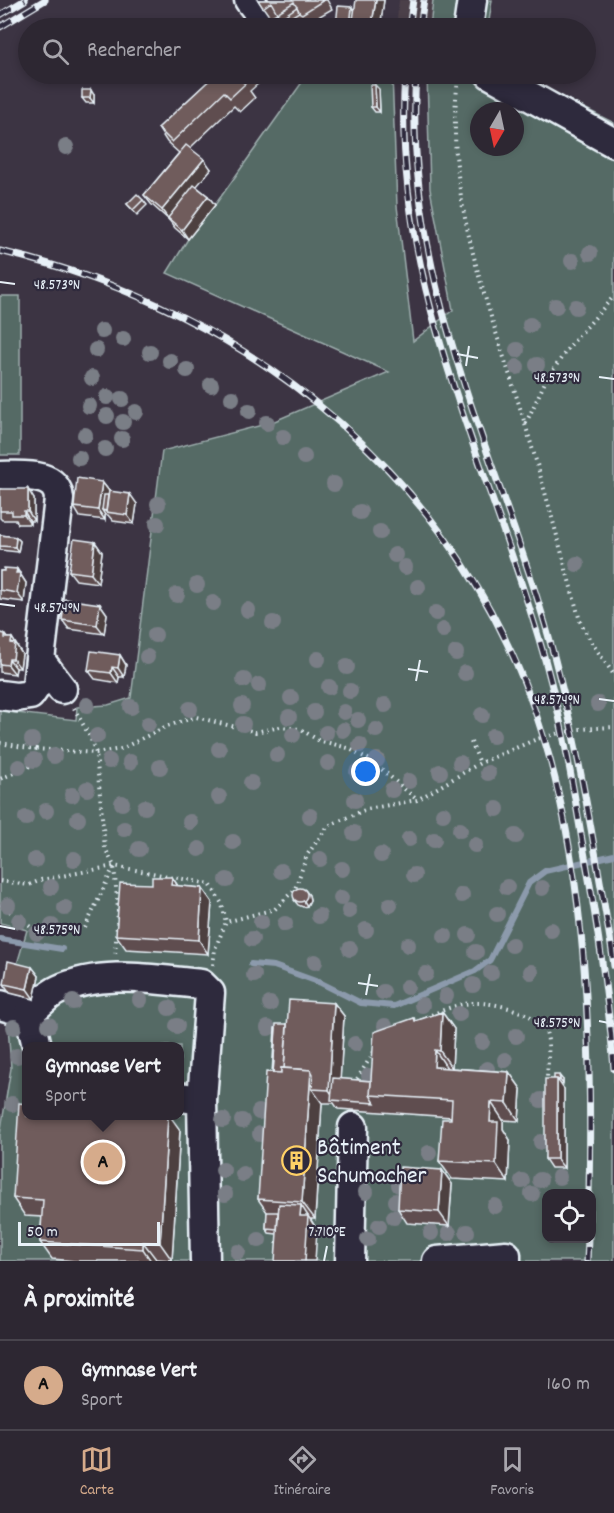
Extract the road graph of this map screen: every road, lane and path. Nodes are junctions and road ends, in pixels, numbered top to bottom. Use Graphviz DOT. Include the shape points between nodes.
graph roads {
  1 [pos="249,0"];
  2 [pos="472,0"];
  3 [pos="263,18"];
  4 [pos="469,18"];
  5 [pos="457,84"];
  6 [pos="508,84"];
  7 [pos="614,143"];
  8 [pos="614,296"];
  9 [pos="525,424"];
  10 [pos="0,476"];
  11 [pos="40,660"];
  12 [pos="614,675"];
  13 [pos="62,689"];
  14 [pos="0,695"];
  15 [pos="614,727"];
  16 [pos="471,742"];
  17 [pos="0,743"];
  18 [pos="36,749"];
  19 [pos="96,753"];
  20 [pos="480,763"];
  21 [pos="0,779"];
  22 [pos="417,800"];
  23 [pos="114,866"];
  24 [pos="0,881"];
  25 [pos="0,904"];
  26 [pos="226,922"];
  27 [pos="32,928"];
  28 [pos="85,928"];
  29 [pos="116,943"];
  30 [pos="213,972"];
  31 [pos="0,1005"];
  32 [pos="29,1013"];
  33 [pos="415,1022"];
  34 [pos="36,1042"];
  35 [pos="380,1043"];
  36 [pos="354,1085"];
  37 [pos="547,1090"];
  38 [pos="191,1098"];
  39 [pos="353,1127"];
  40 [pos="205,1261"];
  41 [pos="350,1261"];
  42 [pos="437,1261"];
  43 [pos="506,1261"];
  1 -- 3 [label="street"];
  2 -- 4 [label="street"];
  5 -- 9 [label="path" via="456,159 462,200 478,273"];
  6 -- 7 [label="street"];
  8 -- 9 [label="path" via="568,348 545,382"];
  9 -- 12 [label="path" via="580,621"];
  10 -- 11 [label="street" via="32,476 55,484 59,491"];
  11 -- 13 [label="street"];
  11 -- 14 [label="street" via="37,685 30,695"];
  13 -- 19 [label="path"];
  15 -- 20 [label="path" via="555,734"];
  16 -- 20 [label="path"];
  17 -- 18 [label="path"];
  18 -- 19 [label="path"];
  18 -- 21 [label="path" via="39,762"];
  19 -- 22 [label="path" via="121,749 196,717 255,732 300,729 372,761"];
  19 -- 23 [label="path" via="105,848"];
  20 -- 22 [label="path"];
  22 -- 26 [label="path" via="367,809 328,826 308,855 295,889 275,909"];
  23 -- 24 [label="path" via="29,885"];
  23 -- 26 [label="path" via="210,884 222,904"];
  23 -- 28 [label="path"];
  23 -- 29 [label="path"];
  25 -- 27 [label="path"];
  26 -- 30 [label="path" via="214,952"];
  31 -- 32 [label="street"];
  32 -- 34 [label="street"];
  32 -- 38 [label="street" via="56,990 87,980 114,976 201,984 210,993"];
  33 -- 37 [label="path" via="448,1008 475,1003 518,1010 537,1020 548,1034"];
  35 -- 36 [label="path"];
  38 -- 40 [label="street"];
  39 -- 41 [label="street"];
  42 -- 43 [label="street" via="506,1255"];
}
